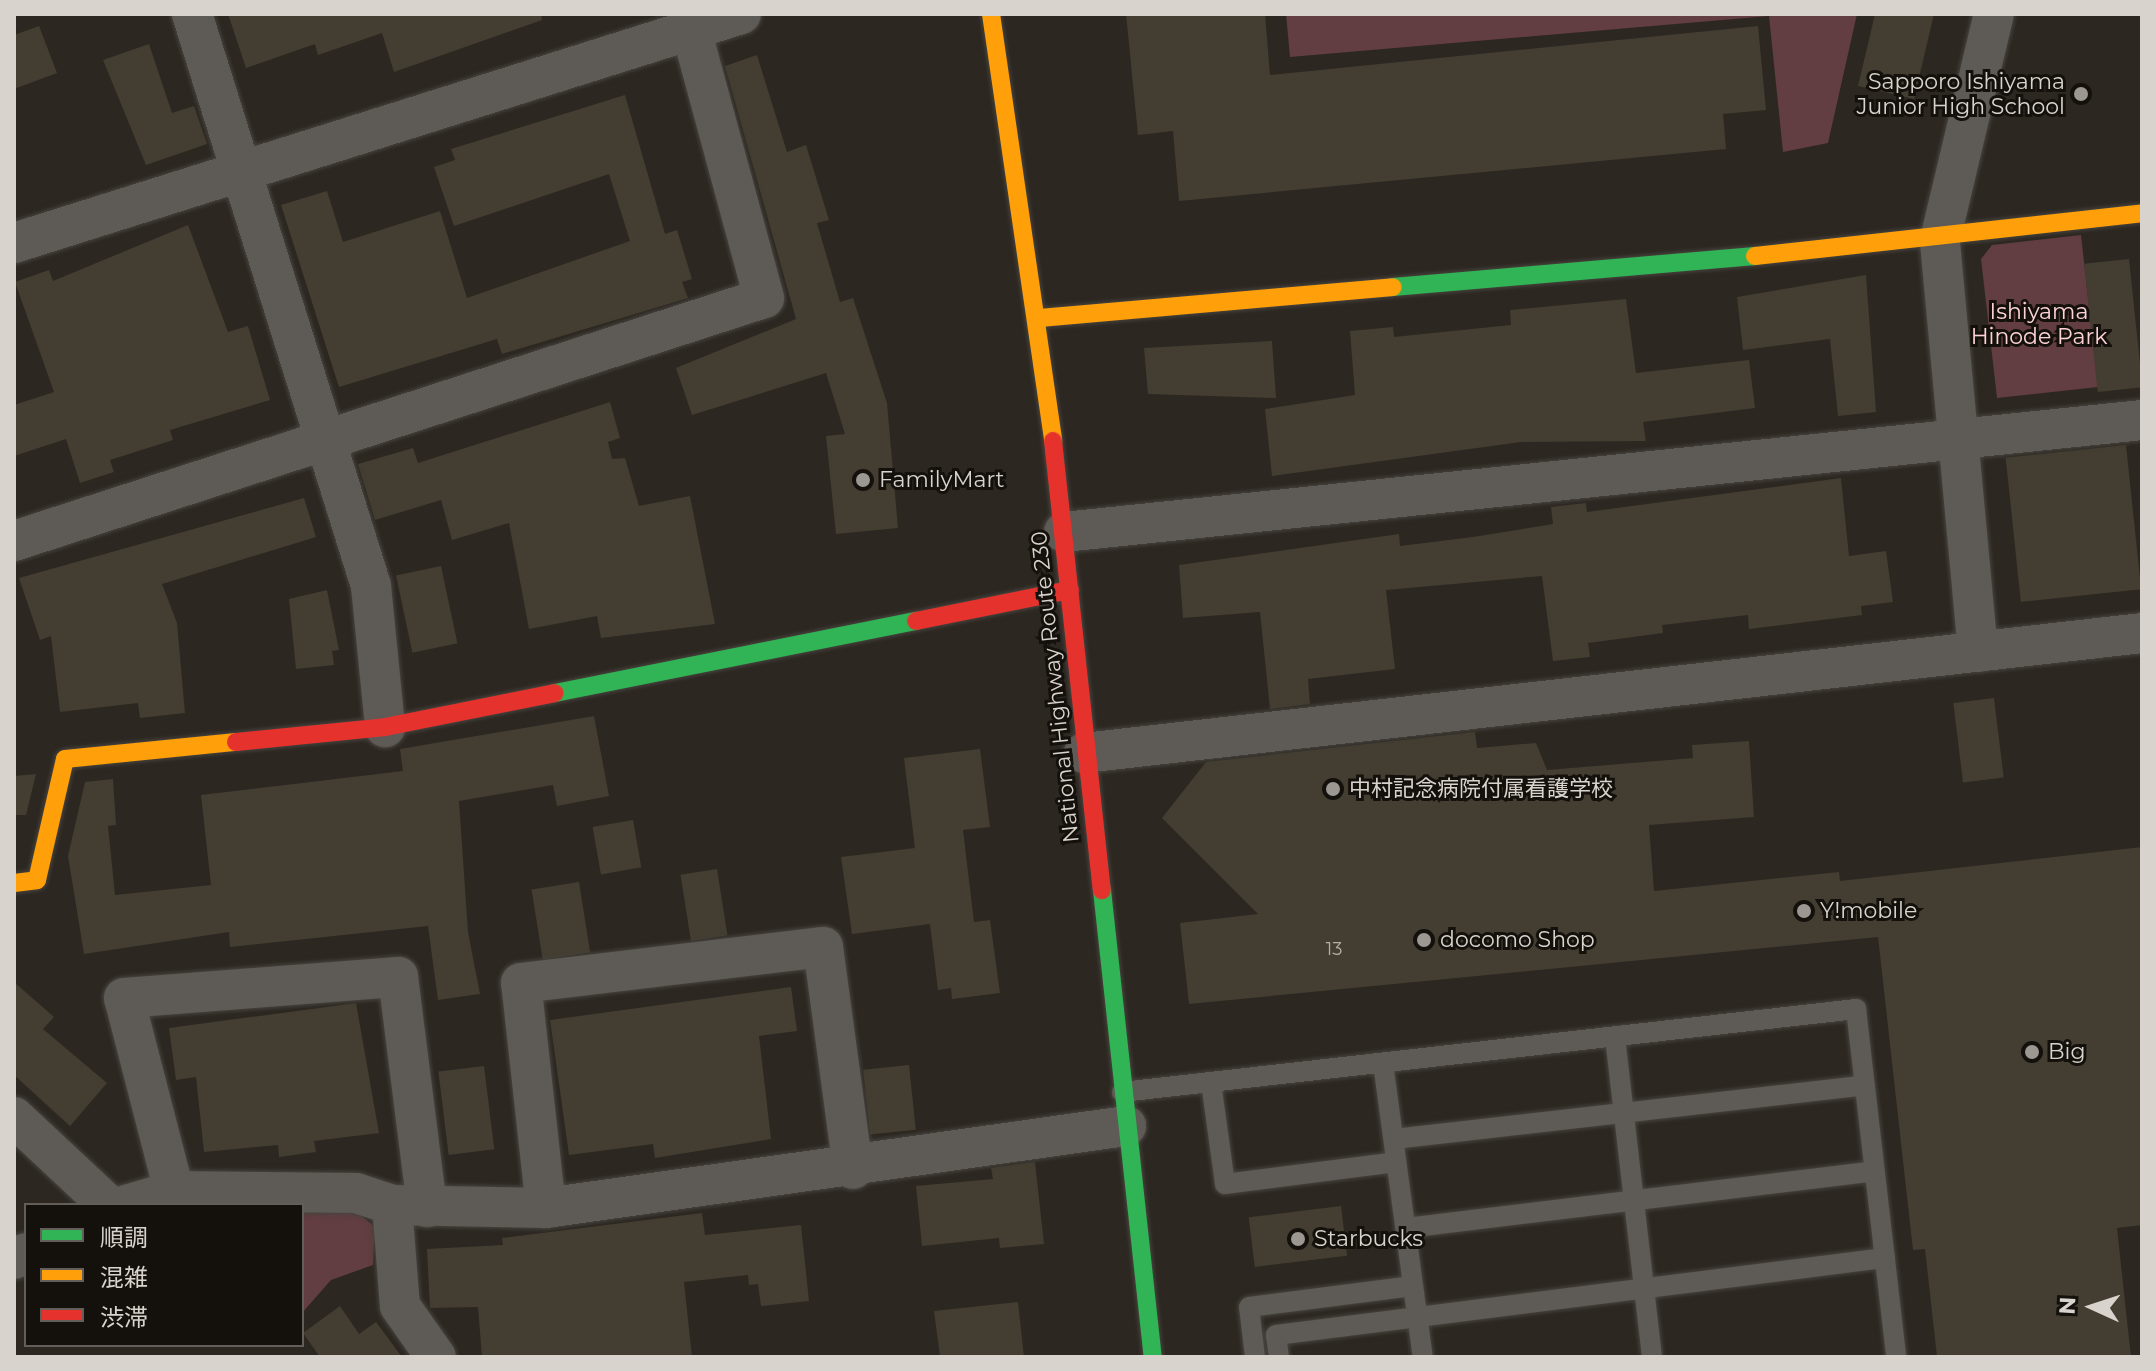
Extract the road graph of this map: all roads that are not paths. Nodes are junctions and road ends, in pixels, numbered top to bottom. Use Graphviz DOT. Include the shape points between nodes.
graph roads {
  1 [pos="192,14"];
  2 [pos="741,14"];
  3 [pos="991,14"];
  4 [pos="1994,14"];
  5 [pos="691,30"];
  6 [pos="242,170"];
  7 [pos="2142,213"];
  8 [pos="1940,240"];
  9 [pos="14,243"];
  10 [pos="1040,318"];
  11 [pos="2142,420"];
  12 [pos="331,442"];
  13 [pos="1959,442"];
  14 [pos="1064,532"];
  15 [pos="14,541"];
  16 [pos="1070,590"];
  17 [pos="2142,633"];
  18 [pos="1978,652"];
  19 [pos="385,727"];
  20 [pos="1084,753"];
  21 [pos="14,883"];
  22 [pos="1615,1037"];
  23 [pos="1383,1063"];
  24 [pos="1211,1082"];
  25 [pos="1865,1085"];
  26 [pos="1124,1109"];
  27 [pos="1624,1113"];
  28 [pos="14,1117"];
  29 [pos="1394,1139"];
  30 [pos="1396,1162"];
  31 [pos="853,1169"];
  32 [pos="1875,1171"];
  33 [pos="174,1191"];
  34 [pos="1634,1198"];
  35 [pos="106,1203"];
  36 [pos="133,1203"];
  37 [pos="409,1206"];
  38 [pos="546,1208"];
  39 [pos="1406,1228"];
  40 [pos="1885,1258"];
  41 [pos="1413,1286"];
  42 [pos="1644,1288"];
  43 [pos="1417,1317"];
  44 [pos="436,1357"];
  45 [pos="1153,1357"];
  46 [pos="1255,1357"];
  47 [pos="1279,1357"];
  48 [pos="1423,1357"];
  49 [pos="1652,1357"];
  50 [pos="1896,1357"];
  1 -- 6 [label="street"];
  2 -- 5 [label="street"];
  3 -- 10 [label="main road, National Highway Route 230"];
  4 -- 8 [label="street"];
  5 -- 6 [label="street"];
  5 -- 12 [label="street" via="764,298"];
  6 -- 9 [label="street"];
  6 -- 12 [label="street"];
  7 -- 8 [label="main road"];
  8 -- 10 [label="main road"];
  8 -- 13 [label="street"];
  10 -- 14 [label="main road, National Highway Route 230"];
  11 -- 13 [label="street"];
  12 -- 15 [label="street"];
  12 -- 19 [label="street" via="371,586"];
  13 -- 14 [label="street"];
  13 -- 18 [label="street"];
  14 -- 16 [label="main road, National Highway Route 230"];
  16 -- 19 [label="main road"];
  16 -- 20 [label="main road, National Highway Route 230"];
  17 -- 18 [label="street"];
  18 -- 20 [label="street"];
  19 -- 21 [label="main road" via="65,759 37,880"];
  20 -- 26 [label="main road, National Highway Route 230"];
  22 -- 23 [label="lane"];
  22 -- 25 [label="lane" via="1856,1009"];
  22 -- 27 [label="lane"];
  23 -- 24 [label="lane"];
  23 -- 29 [label="lane"];
  24 -- 26 [label="lane"];
  24 -- 30 [label="lane" via="1225,1184"];
  25 -- 27 [label="lane"];
  25 -- 32 [label="lane"];
  26 -- 31 [label="street"];
  26 -- 45 [label="main road, National Highway Route 230"];
  27 -- 29 [label="lane"];
  27 -- 34 [label="lane"];
  28 -- 35 [label="street"];
  29 -- 30 [label="lane"];
  30 -- 39 [label="lane"];
  31 -- 38 [label="street"];
  31 -- 38 [label="street" via="823,947 521,983"];
  32 -- 34 [label="lane"];
  32 -- 40 [label="lane"];
  33 -- 36 [label="street"];
  33 -- 37 [label="street" via="356,1193"];
  33 -- 37 [label="street" via="124,998 398,977"];
  34 -- 39 [label="lane"];
  34 -- 42 [label="lane"];
  37 -- 38 [label="street"];
  37 -- 44 [label="street" via="400,1306"];
  39 -- 41 [label="lane"];
  40 -- 42 [label="lane"];
  40 -- 50 [label="lane"];
  41 -- 43 [label="lane"];
  41 -- 46 [label="lane" via="1249,1307"];
  42 -- 43 [label="lane"];
  42 -- 49 [label="lane"];
  43 -- 47 [label="lane" via="1276,1335"];
  43 -- 48 [label="lane"];
}
